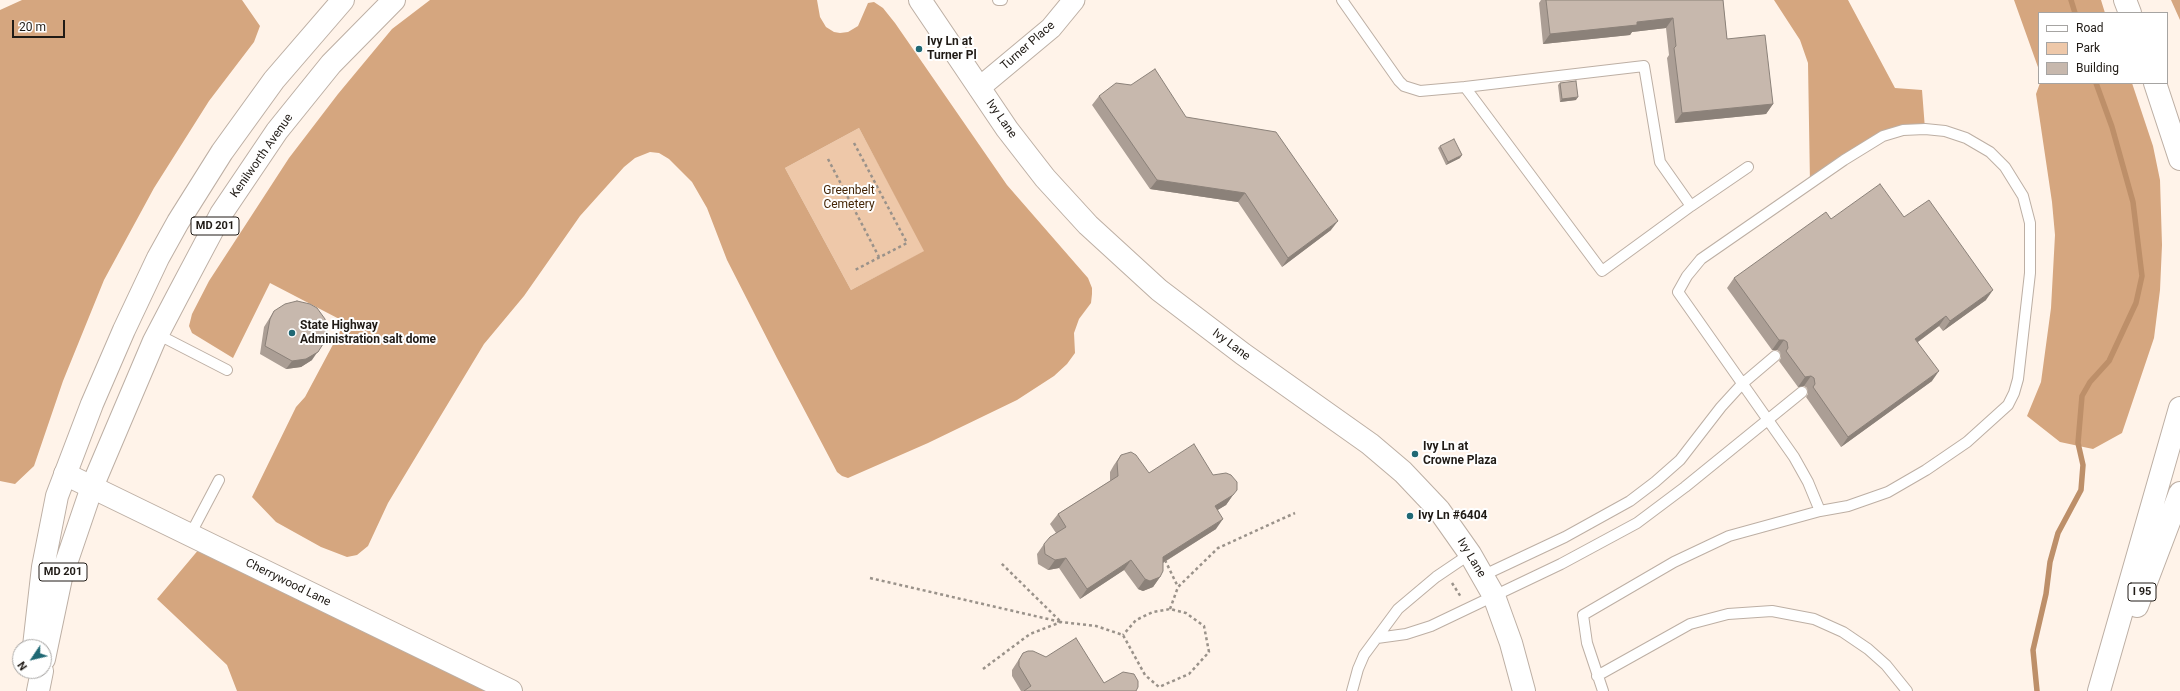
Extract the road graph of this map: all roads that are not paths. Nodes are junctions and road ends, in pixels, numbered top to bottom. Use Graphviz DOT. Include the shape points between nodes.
graph roads {
  1 [pos="343,0"];
  2 [pos="394,0"];
  3 [pos="920,0"];
  4 [pos="998,0"];
  5 [pos="1002,0"];
  6 [pos="1074,0"];
  7 [pos="1342,0"];
  8 [pos="2125,0"];
  9 [pos="2130,12"];
  10 [pos="2155,84"];
  11 [pos="1465,87"];
  12 [pos="979,88"];
  13 [pos="2180,159"];
  14 [pos="1748,167"];
  15 [pos="1691,206"];
  16 [pos="157,334"];
  17 [pos="1776,356"];
  18 [pos="227,370"];
  19 [pos="1742,384"];
  20 [pos="1802,392"];
  21 [pos="2180,408"];
  22 [pos="1768,420"];
  23 [pos="65,474"];
  24 [pos="219,480"];
  25 [pos="92,487"];
  26 [pos="2180,493"];
  27 [pos="1820,511"];
  28 [pos="190,535"];
  29 [pos="1470,554"];
  30 [pos="1482,576"];
  31 [pos="1494,596"];
  32 [pos="1377,638"];
  33 [pos="34,639"];
  34 [pos="48,639"];
  35 [pos="1597,676"];
  36 [pos="30,679"];
  37 [pos="40,679"];
  38 [pos="28,691"];
  39 [pos="38,691"];
  40 [pos="511,691"];
  41 [pos="1352,691"];
  42 [pos="1524,691"];
  43 [pos="1603,691"];
  44 [pos="1907,691"];
  45 [pos="2099,691"];
  46 [pos="2105,691"];
  1 -- 23 [label="main road, MD 201" via="269,87 222,152 178,222 124,330"];
  2 -- 16 [label="main road, Kenilworth Avenue / MD 201" via="331,64 277,131 221,214"];
  3 -- 12 [label="main road, Ivy Lane"];
  4 -- 5 [label="lane"];
  6 -- 12 [label="street, Turner Place" via="1051,28"];
  7 -- 11 [label="lane" via="1404,86 1420,91"];
  8 -- 9 [label="main road"];
  10 -- 13 [label="main road"];
  11 -- 15 [label="lane" via="1644,66 1660,162"];
  11 -- 15 [label="lane" via="1602,271"];
  12 -- 29 [label="main road, Ivy Lane" via="1036,166 1088,225 1159,290 1387,458 1439,510"];
  14 -- 15 [label="lane"];
  16 -- 18 [label="lane"];
  16 -- 25 [label="main road, Kenilworth Avenue / MD 201"];
  17 -- 19 [label="lane"];
  19 -- 22 [label="lane"];
  19 -- 27 [label="lane" via="1678,292 1687,276 1701,260 1844,160 1883,136 1903,130 1945,131 1977,144 1990,152 2005,167 2023,196 2030,222 2032,248 2018,379 2011,399 1990,423 1926,470 1888,492 1848,506"];
  19 -- 30 [label="lane" via="1721,406 1680,460 1630,501 1565,537"];
  20 -- 22 [label="lane"];
  21 -- 45 [label="main road"];
  22 -- 27 [label="lane" via="1794,457"];
  22 -- 31 [label="lane" via="1637,523 1568,561"];
  23 -- 25 [label="main road, Cherrywood Lane"];
  23 -- 33 [label="main road, MD 201" via="57,496 43,567"];
  24 -- 28 [label="lane"];
  25 -- 28 [label="main road, Cherrywood Lane"];
  25 -- 34 [label="main road, MD 201" via="61,578"];
  26 -- 46 [label="main road, I 95"];
  27 -- 35 [label="lane" via="1729,536 1701,548 1583,615 1587,642"];
  28 -- 40 [label="main road, Cherrywood Lane"];
  29 -- 30 [label="main road, Ivy Lane"];
  29 -- 32 [label="lane" via="1449,567 1398,608"];
  30 -- 31 [label="main road, Ivy Lane"];
  31 -- 32 [label="lane" via="1431,626 1406,634"];
  31 -- 42 [label="main road, Ivy Lane" via="1511,643"];
  32 -- 41 [label="lane" via="1361,662"];
  35 -- 43 [label="lane"];
  35 -- 44 [label="lane" via="1690,624 1728,614 1772,611 1814,619 1843,632 1886,665"];
  36 -- 38 [label="main road"];
  37 -- 39 [label="main road"];
}
